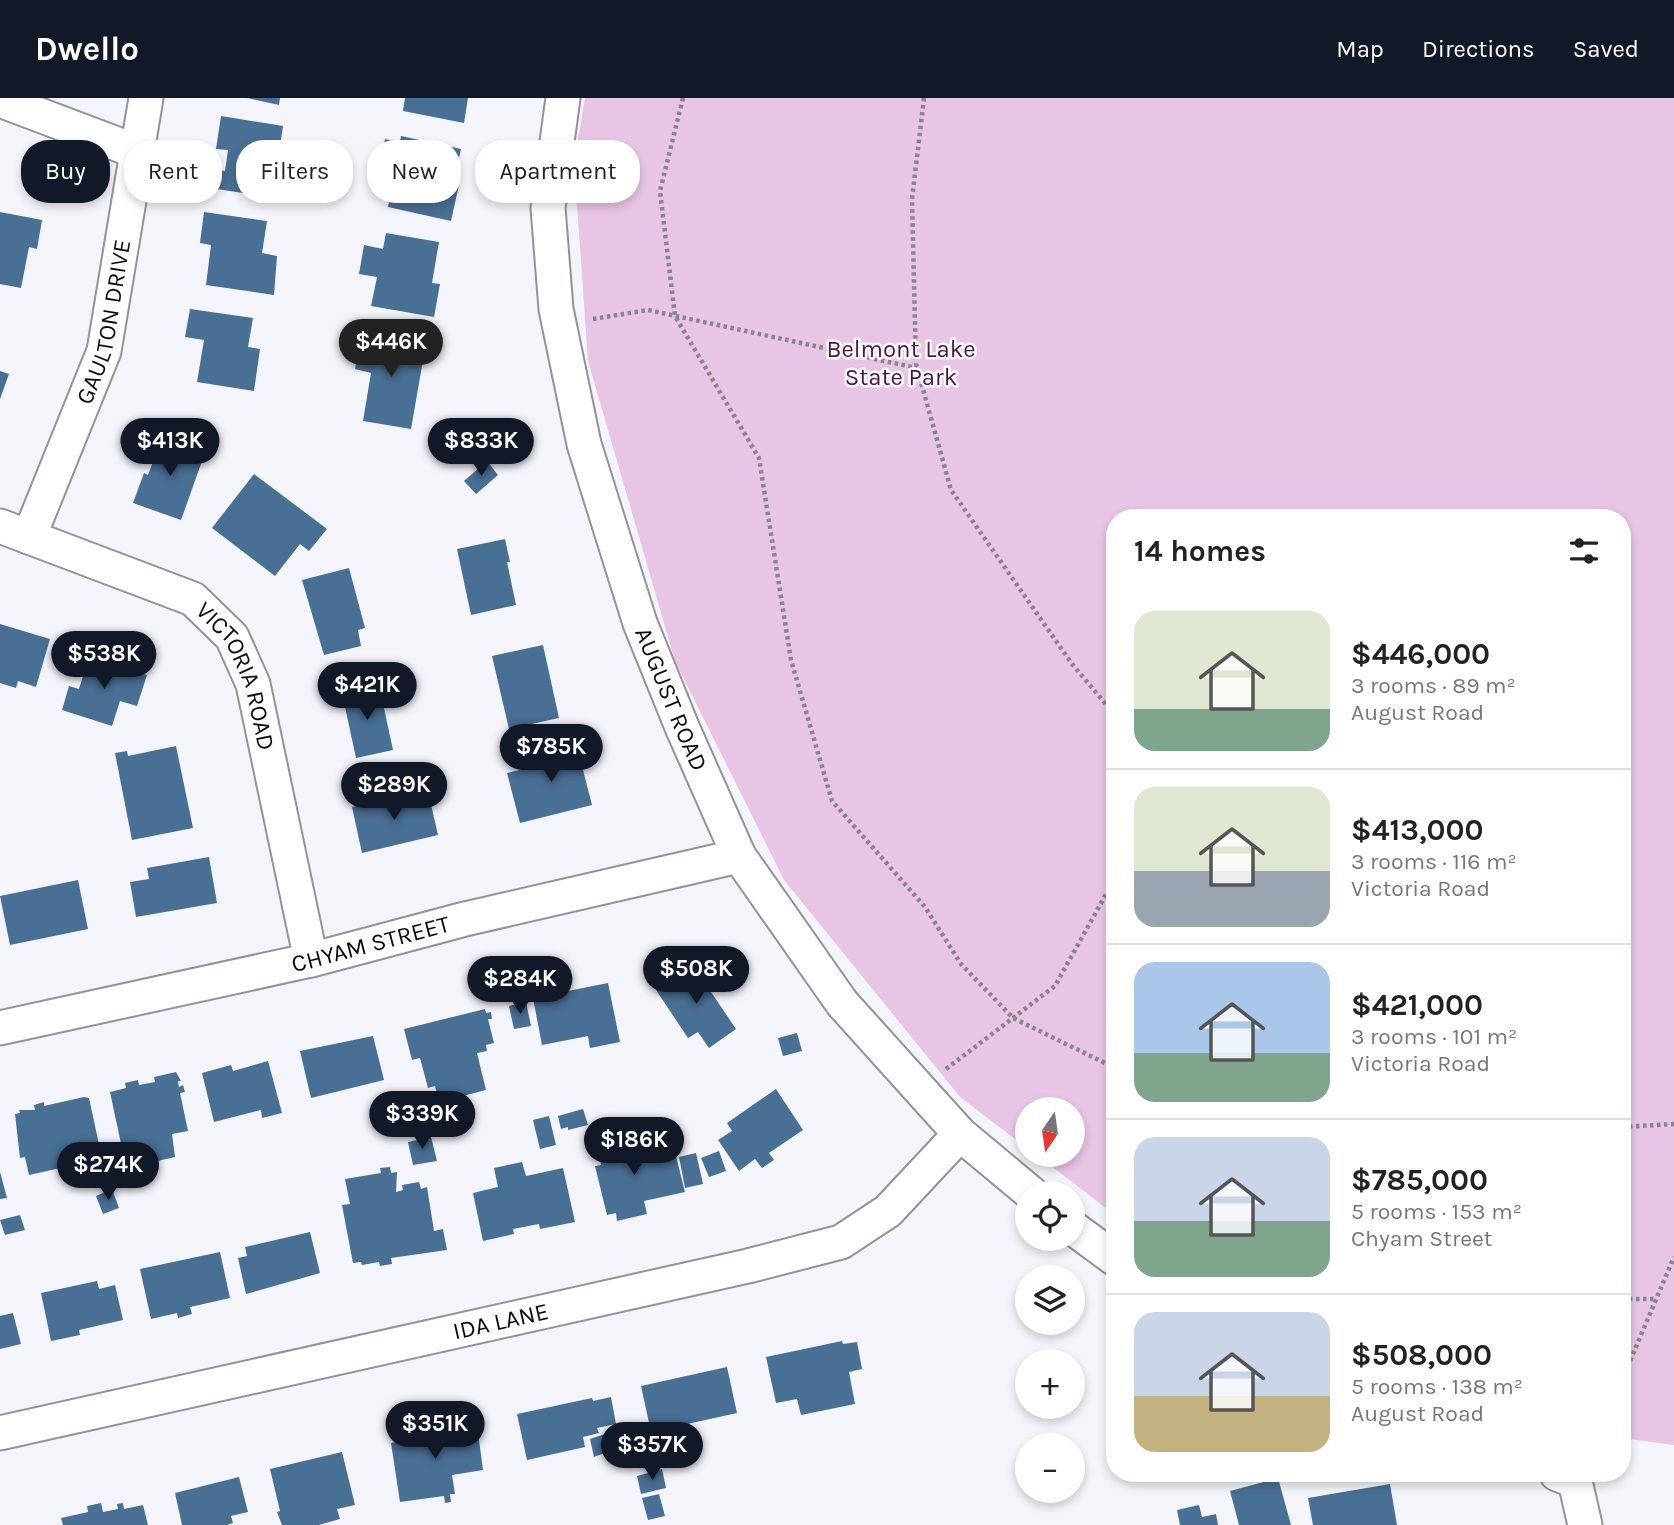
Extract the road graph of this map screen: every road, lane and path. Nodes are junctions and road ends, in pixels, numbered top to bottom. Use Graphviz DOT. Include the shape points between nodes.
graph roads {
  1 [pos="146,98"];
  2 [pos="563,98"];
  3 [pos="683,98"];
  4 [pos="924,98"];
  5 [pos="0,100"];
  6 [pos="140,140"];
  7 [pos="124,147"];
  8 [pos="129,203"];
  9 [pos="675,316"];
  10 [pos="590,319"];
  11 [pos="918,368"];
  12 [pos="15,532"];
  13 [pos="1106,704"];
  14 [pos="739,856"];
  15 [pos="1106,894"];
  16 [pos="311,960"];
  17 [pos="1013,1018"];
  18 [pos="0,1028"];
  19 [pos="1106,1064"];
  20 [pos="946,1069"];
  21 [pos="1674,1124"];
  22 [pos="1631,1126"];
  23 [pos="960,1134"];
  24 [pos="1016,1181"];
  25 [pos="1085,1237"];
  26 [pos="1106,1252"];
  27 [pos="1674,1257"];
  28 [pos="1631,1298"];
  29 [pos="1656,1298"];
  30 [pos="1631,1358"];
  31 [pos="0,1433"];
  32 [pos="1575,1482"];
  33 [pos="1585,1525"];
  1 -- 6 [label="street, GAULTON DRIVE"];
  2 -- 14 [label="street, AUGUST ROAD" via="548,208 556,309 584,444 640,623"];
  3 -- 9 [label="path" via="660,191"];
  4 -- 11 [label="path" via="912,199"];
  5 -- 7 [label="street"];
  8 -- 12 [label="street, GAULTON DRIVE" via="104,351"];
  9 -- 10 [label="path" via="648,310"];
  9 -- 11 [label="path"];
  9 -- 17 [label="path" via="759,458 791,660 832,801 925,907 961,964"];
  11 -- 13 [label="path" via="951,490 1072,664"];
  12 -- 16 [label="street, VICTORIA ROAD" via="193,599 232,637 253,684"];
  14 -- 16 [label="street, CHYAM STREET"];
  14 -- 23 [label="street, AUGUST ROAD" via="842,1003"];
  15 -- 17 [label="path" via="1055,986"];
  16 -- 18 [label="street, CHYAM STREET"];
  17 -- 19 [label="path"];
  17 -- 20 [label="path"];
  21 -- 22 [label="path"];
  23 -- 24 [label="street, AUGUST ROAD"];
  23 -- 31 [label="street, IDA LANE" via="888,1211 841,1242"];
  25 -- 26 [label="street"];
  27 -- 29 [label="path"];
  28 -- 29 [label="path"];
  29 -- 30 [label="path"];
  32 -- 33 [label="street"];
}
